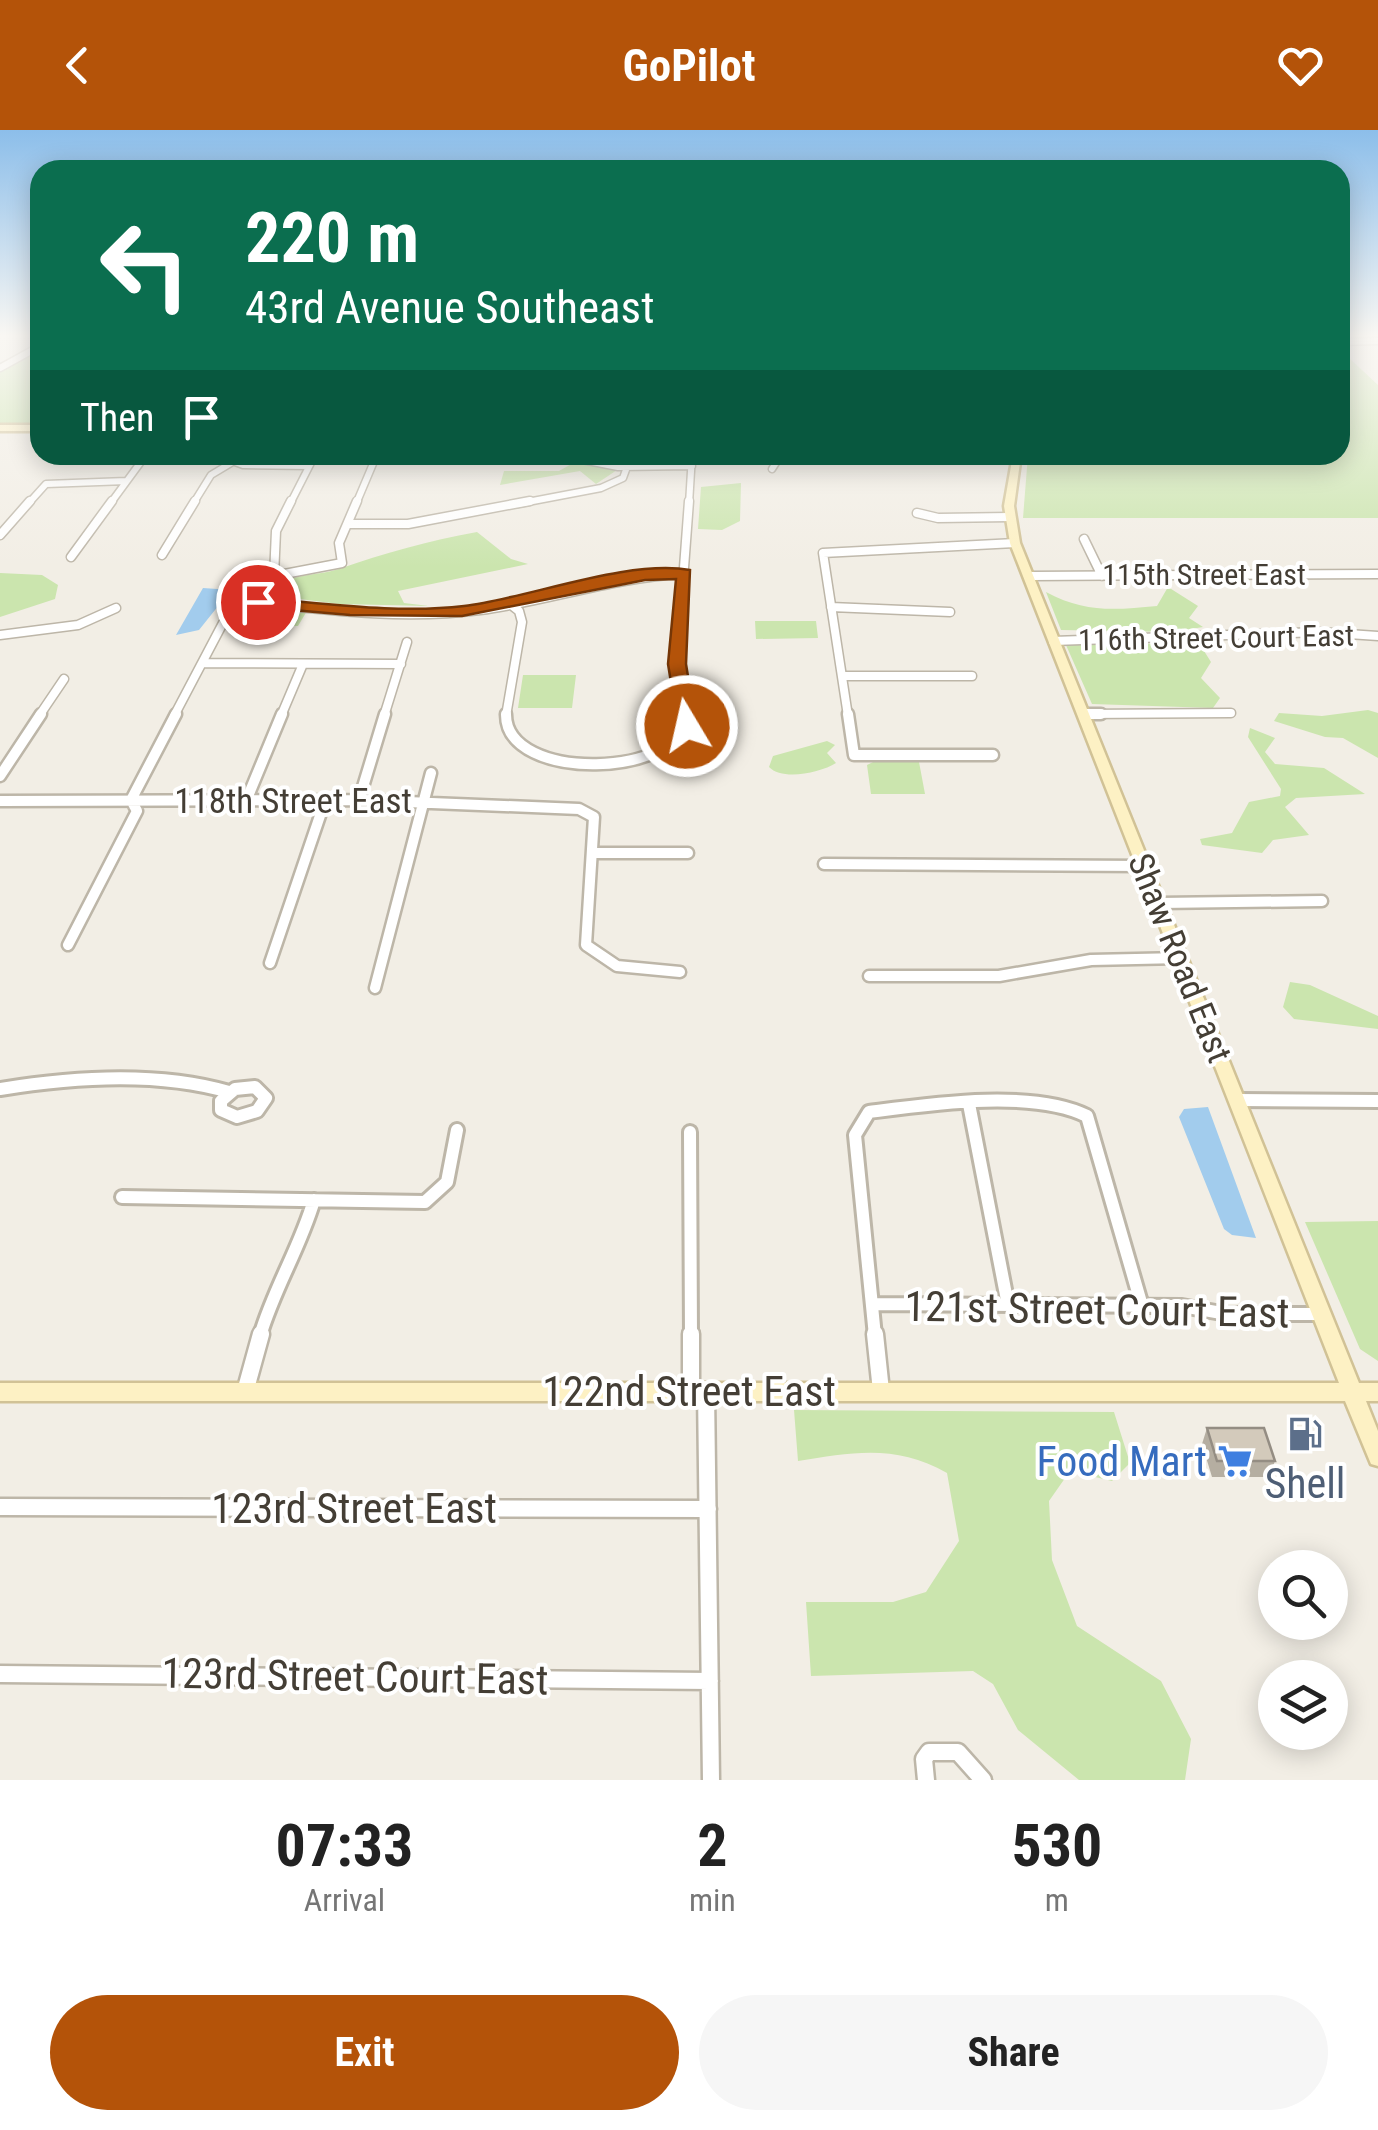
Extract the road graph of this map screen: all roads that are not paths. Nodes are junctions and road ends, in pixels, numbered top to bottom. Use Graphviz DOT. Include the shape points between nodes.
graph roads {
  1 [pos="0,428"];
  2 [pos="30,428"];
  3 [pos="138,465"];
  4 [pos="228,465"];
  5 [pos="283,465"];
  6 [pos="373,465"];
  7 [pos="616,465"];
  8 [pos="775,465"];
  9 [pos="1016,465"];
  10 [pos="309,466"];
  11 [pos="692,466"];
  12 [pos="628,467"];
  13 [pos="772,469"];
  14 [pos="126,481"];
  15 [pos="918,513"];
  16 [pos="1010,518"];
  17 [pos="348,524"];
  18 [pos="0,535"];
  19 [pos="1084,539"];
  20 [pos="1015,543"];
  21 [pos="162,555"];
  22 [pos="72,556"];
  23 [pos="684,574"];
  24 [pos="1378,574"];
  25 [pos="274,576"];
  26 [pos="1030,576"];
  27 [pos="1102,576"];
  28 [pos="250,602"];
  29 [pos="510,604"];
  30 [pos="116,608"];
  31 [pos="831,608"];
  32 [pos="950,612"];
  33 [pos="0,634"];
  34 [pos="1378,636"];
  35 [pos="1053,640"];
  36 [pos="407,642"];
  37 [pos="204,663"];
  38 [pos="302,664"];
  39 [pos="401,664"];
  40 [pos="842,676"];
  41 [pos="972,676"];
  42 [pos="64,678"];
  43 [pos="1231,713"];
  44 [pos="1084,714"];
  45 [pos="994,755"];
  46 [pos="430,773"];
  47 [pos="0,776"];
  48 [pos="131,800"];
  49 [pos="359,800"];
  50 [pos="0,801"];
  51 [pos="246,801"];
  52 [pos="326,801"];
  53 [pos="422,802"];
  54 [pos="593,853"];
  55 [pos="688,853"];
  56 [pos="824,864"];
  57 [pos="1144,866"];
  58 [pos="1322,901"];
  59 [pos="1160,903"];
  60 [pos="68,945"];
  61 [pos="1181,958"];
  62 [pos="270,963"];
  63 [pos="680,972"];
  64 [pos="868,976"];
  65 [pos="375,988"];
  66 [pos="0,1089"];
  67 [pos="228,1092"];
  68 [pos="1238,1100"];
  69 [pos="1378,1101"];
  70 [pos="969,1104"];
  71 [pos="456,1130"];
  72 [pos="690,1132"];
  73 [pos="122,1197"];
  74 [pos="314,1200"];
  75 [pos="872,1304"];
  76 [pos="1008,1305"];
  77 [pos="1142,1306"];
  78 [pos="1322,1314"];
  79 [pos="699,1391"];
  80 [pos="881,1391"];
  81 [pos="0,1392"];
  82 [pos="244,1392"];
  83 [pos="1352,1392"];
  84 [pos="1378,1392"];
  85 [pos="1378,1457"];
  86 [pos="0,1507"];
  87 [pos="708,1508"];
  88 [pos="0,1674"];
  89 [pos="710,1681"];
  90 [pos="711,1780"];
  91 [pos="926,1780"];
  92 [pos="983,1780"];
  1 -- 2 [label="main road"];
  3 -- 14 [label="street"];
  4 -- 21 [label="street" via="211,475"];
  5 -- 10 [label="street"];
  6 -- 17 [label="street"];
  7 -- 12 [label="street"];
  8 -- 13 [label="street"];
  9 -- 16 [label="main road, Shaw Road East"];
  10 -- 25 [label="street" via="276,530"];
  11 -- 12 [label="street"];
  11 -- 23 [label="street"];
  12 -- 17 [label="street" via="624,478 601,488 419,522"];
  14 -- 18 [label="street" via="46,484"];
  14 -- 22 [label="street"];
  15 -- 16 [label="street"];
  16 -- 20 [label="main road, Shaw Road East"];
  17 -- 25 [label="street" via="338,547 342,562"];
  19 -- 27 [label="street"];
  20 -- 26 [label="main road, Shaw Road East"];
  20 -- 31 [label="street" via="826,551"];
  23 -- 29 [label="street" via="645,575"];
  23 -- 29 [label="street" via="677,664 688,721 683,736 670,749 620,761 550,759 521,750 508,735 522,622"];
  24 -- 27 [label="street, 115th Street East"];
  25 -- 28 [label="street"];
  26 -- 27 [label="street, 115th Street East"];
  26 -- 35 [label="main road, Shaw Road East"];
  28 -- 29 [label="street" via="418,612"];
  28 -- 37 [label="street" via="227,618"];
  30 -- 33 [label="street" via="69,628"];
  31 -- 32 [label="street"];
  31 -- 40 [label="street"];
  34 -- 35 [label="street, 116th Street Court East"];
  35 -- 44 [label="main road, Shaw Road East"];
  36 -- 39 [label="street"];
  37 -- 38 [label="street"];
  37 -- 48 [label="street"];
  38 -- 39 [label="street"];
  38 -- 51 [label="street"];
  39 -- 49 [label="street"];
  40 -- 41 [label="street"];
  40 -- 45 [label="street" via="854,755"];
  42 -- 47 [label="street"];
  43 -- 44 [label="street"];
  44 -- 57 [label="main road, Shaw Road East"];
  46 -- 53 [label="street"];
  48 -- 50 [label="street, 118th Street East"];
  48 -- 51 [label="street, 118th Street East"];
  48 -- 60 [label="street" via="137,811"];
  49 -- 52 [label="street, 118th Street East"];
  49 -- 53 [label="street, 118th Street East"];
  51 -- 52 [label="street, 118th Street East"];
  52 -- 62 [label="street"];
  53 -- 54 [label="street, 118th Street East" via="586,812 594,817"];
  53 -- 65 [label="street"];
  54 -- 55 [label="street"];
  54 -- 63 [label="street" via="584,934 589,950 621,968"];
  56 -- 57 [label="street"];
  57 -- 59 [label="main road, Shaw Road East"];
  58 -- 59 [label="street"];
  59 -- 61 [label="main road, Shaw Road East"];
  61 -- 64 [label="street" via="1091,960 999,976"];
  61 -- 68 [label="main road, Shaw Road East"];
  66 -- 67 [label="street" via="49,1082 164,1083"];
  68 -- 69 [label="street"];
  68 -- 78 [label="main road, Shaw Road East"];
  70 -- 75 [label="street" via="870,1112 855,1135"];
  70 -- 76 [label="street"];
  70 -- 77 [label="street" via="1074,1106 1087,1116"];
  71 -- 74 [label="street" via="447,1184 426,1202"];
  72 -- 79 [label="street"];
  73 -- 74 [label="street"];
  74 -- 82 [label="street" via="302,1241 271,1298"];
  75 -- 76 [label="street, 121st Street Court East"];
  75 -- 80 [label="street"];
  76 -- 77 [label="street, 121st Street Court East"];
  77 -- 78 [label="street, 121st Street Court East"];
  78 -- 83 [label="main road, Shaw Road East"];
  79 -- 80 [label="main road, 122nd Street East"];
  79 -- 82 [label="main road, 122nd Street East"];
  79 -- 87 [label="street"];
  80 -- 83 [label="main road, 122nd Street East"];
  81 -- 82 [label="main road, 122nd Street East"];
  83 -- 84 [label="main road, 122nd Street East"];
  83 -- 85 [label="main road, Shaw Road East"];
  86 -- 87 [label="street, 123rd Street East"];
  87 -- 89 [label="street"];
  88 -- 89 [label="street, 123rd Street Court East"];
  89 -- 90 [label="street"];
  91 -- 92 [label="street" via="929,1752 958,1752"];
}
